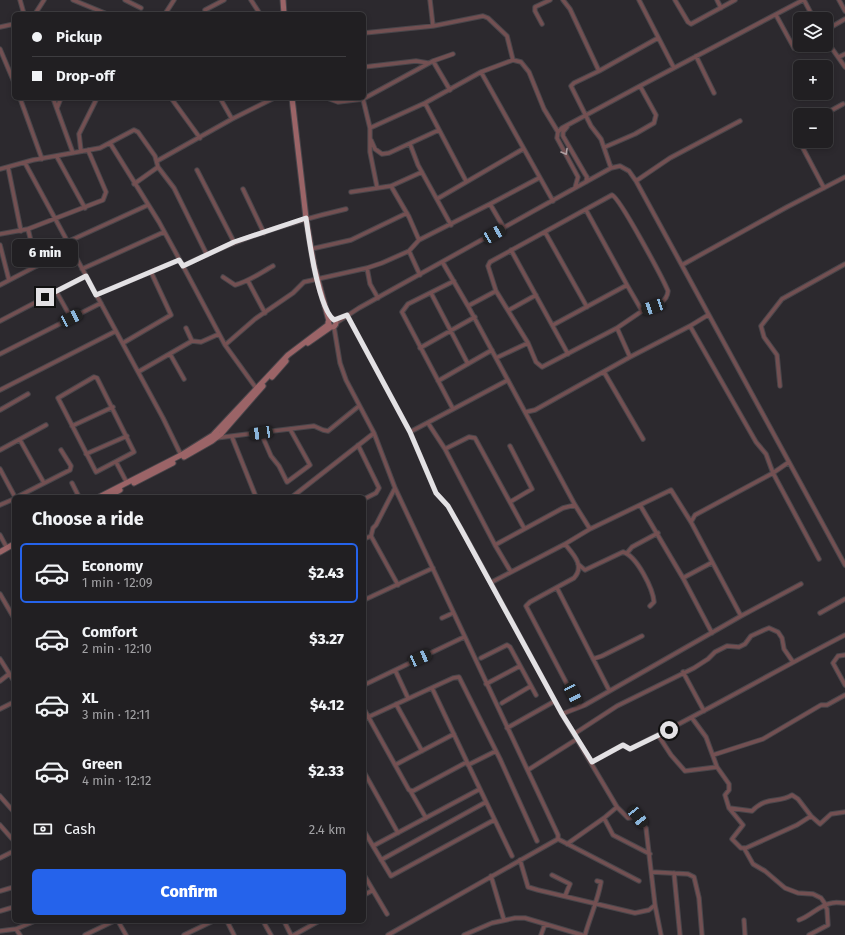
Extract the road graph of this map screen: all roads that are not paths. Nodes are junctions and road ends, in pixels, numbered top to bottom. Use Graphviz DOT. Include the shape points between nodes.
graph roads {
  1 [pos="20,0"];
  2 [pos="44,0"];
  3 [pos="73,0"];
  4 [pos="125,0"];
  5 [pos="174,0"];
  6 [pos="224,0"];
  7 [pos="251,0"];
  8 [pos="283,0"];
  9 [pos="430,0"];
  10 [pos="550,0"];
  11 [pos="563,0"];
  12 [pos="639,0"];
  13 [pos="675,0"];
  14 [pos="717,0"];
  15 [pos="735,0"];
  16 [pos="803,0"];
  17 [pos="839,0"];
  18 [pos="141,8"];
  19 [pos="721,8"];
  20 [pos="205,10"];
  21 [pos="845,11"];
  22 [pos="23,12"];
  23 [pos="37,12"];
  24 [pos="102,12"];
  25 [pos="166,12"];
  26 [pos="259,12"];
  27 [pos="284,12"];
  28 [pos="810,12"];
  29 [pos="776,15"];
  30 [pos="845,19"];
  31 [pos="12,24"];
  32 [pos="542,24"];
  33 [pos="433,26"];
  34 [pos="833,26"];
  35 [pos="0,27"];
  36 [pos="366,33"];
  37 [pos="658,38"];
  38 [pos="793,46"];
  39 [pos="0,49"];
  40 [pos="833,51"];
  41 [pos="453,54"];
  42 [pos="845,54"];
  43 [pos="696,56"];
  44 [pos="839,57"];
  45 [pos="513,60"];
  46 [pos="431,62"];
  47 [pos="366,67"];
  48 [pos="845,67"];
  49 [pos="674,68"];
  50 [pos="600,71"];
  51 [pos="481,72"];
  52 [pos="12,77"];
  53 [pos="640,86"];
  54 [pos="450,90"];
  55 [pos="714,92"];
  56 [pos="366,97"];
  57 [pos="21,100"];
  58 [pos="54,100"];
  59 [pos="60,100"];
  60 [pos="96,100"];
  61 [pos="172,100"];
  62 [pos="221,100"];
  63 [pos="270,100"];
  64 [pos="290,100"];
  65 [pos="332,100"];
  66 [pos="355,100"];
  67 [pos="363,100"];
  68 [pos="425,102"];
  69 [pos="843,104"];
  70 [pos="57,109"];
  71 [pos="833,110"];
  72 [pos="586,116"];
  73 [pos="232,119"];
  74 [pos="740,121"];
  75 [pos="568,126"];
  76 [pos="370,128"];
  77 [pos="439,130"];
  78 [pos="558,132"];
  79 [pos="200,138"];
  80 [pos="370,139"];
  81 [pos="110,143"];
  82 [pos="410,144"];
  83 [pos="605,147"];
  84 [pos="803,148"];
  85 [pos="523,149"];
  86 [pos="88,150"];
  87 [pos="81,152"];
  88 [pos="72,153"];
  89 [pos="57,156"];
  90 [pos="42,158"];
  91 [pos="157,161"];
  92 [pos="25,163"];
  93 [pos="8,167"];
  94 [pos="158,167"];
  95 [pos="611,168"];
  96 [pos="0,169"];
  97 [pos="197,170"];
  98 [pos="422,172"];
  99 [pos="845,177"];
  100 [pos="539,178"];
  101 [pos="466,181"];
  102 [pos="636,181"];
  103 [pos="585,183"];
  104 [pos="134,184"];
  105 [pos="391,186"];
  106 [pos="377,187"];
  107 [pos="824,188"];
  108 [pos="243,189"];
  109 [pos="575,189"];
  110 [pos="351,192"];
  111 [pos="437,199"];
  112 [pos="553,201"];
  113 [pos="490,204"];
  114 [pos="148,205"];
  115 [pos="85,208"];
  116 [pos="346,209"];
  117 [pos="586,210"];
  118 [pos="407,213"];
  119 [pos="306,218"];
  120 [pos="56,220"];
  121 [pos="451,225"];
  122 [pos="504,228"];
  123 [pos="28,229"];
  124 [pos="21,230"];
  125 [pos="164,232"];
  126 [pos="545,232"];
  127 [pos="264,233"];
  128 [pos="0,234"];
  129 [pos="419,240"];
  130 [pos="67,242"];
  131 [pos="234,242"];
  132 [pos="0,245"];
  133 [pos="71,248"];
  134 [pos="311,249"];
  135 [pos="511,250"];
  136 [pos="409,251"];
  137 [pos="207,255"];
  138 [pos="179,260"];
  139 [pos="443,262"];
  140 [pos="845,264"];
  141 [pos="682,265"];
  142 [pos="37,266"];
  143 [pos="183,266"];
  144 [pos="273,266"];
  145 [pos="367,268"];
  146 [pos="82,269"];
  147 [pos="152,272"];
  148 [pos="420,275"];
  149 [pos="86,276"];
  150 [pos="223,277"];
  151 [pos="9,280"];
  152 [pos="317,280"];
  153 [pos="454,281"];
  154 [pos="248,282"];
  155 [pos="0,285"];
  156 [pos="628,285"];
  157 [pos="56,291"];
  158 [pos="496,291"];
  159 [pos="432,293"];
  160 [pos="96,295"];
  161 [pos="536,295"];
  162 [pos="378,298"];
  163 [pos="101,303"];
  164 [pos="468,306"];
  165 [pos="587,306"];
  166 [pos="509,310"];
  167 [pos="642,311"];
  168 [pos="265,313"];
  169 [pos="708,314"];
  170 [pos="347,315"];
  171 [pos="475,317"];
  172 [pos="71,318"];
  173 [pos="0,321"];
  174 [pos="332,323"];
  175 [pos="553,325"];
  176 [pos="690,326"];
  177 [pos="186,328"];
  178 [pos="617,328"];
  179 [pos="452,330"];
  180 [pos="116,331"];
  181 [pos="219,334"];
  182 [pos="192,341"];
  183 [pos="123,343"];
  184 [pos="528,343"];
  185 [pos="225,345"];
  186 [pos="420,348"];
  187 [pos="492,350"];
  188 [pos="0,354"];
  189 [pos="170,354"];
  190 [pos="568,354"];
  191 [pos="630,357"];
  192 [pos="496,358"];
  193 [pos="468,364"];
  194 [pos="138,372"];
  195 [pos="604,372"];
  196 [pos="184,379"];
  197 [pos="508,380"];
  198 [pos="438,381"];
  199 [pos="780,386"];
  200 [pos="256,388"];
  201 [pos="0,390"];
  202 [pos="28,394"];
  203 [pos="113,406"];
  204 [pos="359,406"];
  205 [pos="453,409"];
  206 [pos="0,410"];
  207 [pos="526,412"];
  208 [pos="428,423"];
  209 [pos="46,425"];
  210 [pos="72,426"];
  211 [pos="290,429"];
  212 [pos="410,432"];
  213 [pos="261,433"];
  214 [pos="374,433"];
  215 [pos="127,436"];
  216 [pos="232,437"];
  217 [pos="216,438"];
  218 [pos="643,439"];
  219 [pos="20,440"];
  220 [pos="358,445"];
  221 [pos="510,446"];
  222 [pos="445,449"];
  223 [pos="0,450"];
  224 [pos="62,450"];
  225 [pos="86,454"];
  226 [pos="181,455"];
  227 [pos="116,462"];
  228 [pos="789,462"];
  229 [pos="0,469"];
  230 [pos="773,473"];
  231 [pos="44,483"];
  232 [pos="72,483"];
  233 [pos="126,483"];
  234 [pos="395,488"];
  235 [pos="14,495"];
  236 [pos="22,495"];
  237 [pos="78,495"];
  238 [pos="103,495"];
  239 [pos="111,495"];
  240 [pos="255,495"];
  241 [pos="295,495"];
  242 [pos="366,498"];
  243 [pos="12,500"];
  244 [pos="510,502"];
  245 [pos="575,505"];
  246 [pos="640,505"];
  247 [pos="0,506"];
  248 [pos="691,522"];
  249 [pos="524,528"];
  250 [pos="590,529"];
  251 [pos="658,533"];
  252 [pos="0,535"];
  253 [pos="371,536"];
  254 [pos="366,538"];
  255 [pos="565,544"];
  256 [pos="495,545"];
  257 [pos="11,546"];
  258 [pos="0,548"];
  259 [pos="0,552"];
  260 [pos="627,553"];
  261 [pos="819,559"];
  262 [pos="712,563"];
  263 [pos="578,564"];
  264 [pos="845,565"];
  265 [pos="433,568"];
  266 [pos="511,572"];
  267 [pos="684,578"];
  268 [pos="492,582"];
  269 [pos="801,584"];
  270 [pos="398,585"];
  271 [pos="557,588"];
  272 [pos="0,594"];
  273 [pos="366,598"];
  274 [pos="845,599"];
  275 [pos="650,606"];
  276 [pos="453,613"];
  277 [pos="820,613"];
  278 [pos="12,615"];
  279 [pos="740,616"];
  280 [pos="442,618"];
  281 [pos="712,633"];
  282 [pos="845,635"];
  283 [pos="642,636"];
  284 [pos="464,637"];
  285 [pos="845,655"];
  286 [pos="482,658"];
  287 [pos="593,658"];
  288 [pos="0,659"];
  289 [pos="793,662"];
  290 [pos="520,666"];
  291 [pos="395,670"];
  292 [pos="683,672"];
  293 [pos="9,674"];
  294 [pos="12,678"];
  295 [pos="0,681"];
  296 [pos="366,684"];
  297 [pos="486,684"];
  298 [pos="845,685"];
  299 [pos="531,686"];
  300 [pos="432,688"];
  301 [pos="609,690"];
  302 [pos="536,695"];
  303 [pos="845,695"];
  304 [pos="408,698"];
  305 [pos="555,701"];
  306 [pos="12,703"];
  307 [pos="502,703"];
  308 [pos="396,704"];
  309 [pos="579,707"];
  310 [pos="0,709"];
  311 [pos="704,711"];
  312 [pos="562,714"];
  313 [pos="366,718"];
  314 [pos="692,718"];
  315 [pos="508,728"];
  316 [pos="454,734"];
  317 [pos="574,734"];
  318 [pos="658,735"];
  319 [pos="577,739"];
  320 [pos="422,751"];
  321 [pos="496,752"];
  322 [pos="713,755"];
  323 [pos="592,762"];
  324 [pos="468,764"];
  325 [pos="396,765"];
  326 [pos="717,767"];
  327 [pos="528,770"];
  328 [pos="366,776"];
  329 [pos="480,789"];
  330 [pos="411,792"];
  331 [pos="0,796"];
  332 [pos="486,802"];
  333 [pos="617,806"];
  334 [pos="729,808"];
  335 [pos="12,810"];
  336 [pos="845,812"];
  337 [pos="811,816"];
  338 [pos="426,818"];
  339 [pos="604,818"];
  340 [pos="494,820"];
  341 [pos="0,825"];
  342 [pos="398,833"];
  343 [pos="366,834"];
  344 [pos="12,838"];
  345 [pos="558,839"];
  346 [pos="537,841"];
  347 [pos="567,844"];
  348 [pos="373,846"];
  349 [pos="744,848"];
  350 [pos="12,853"];
  351 [pos="650,854"];
  352 [pos="512,856"];
  353 [pos="0,858"];
  354 [pos="381,860"];
  355 [pos="520,860"];
  356 [pos="652,872"];
  357 [pos="674,873"];
  358 [pos="552,875"];
  359 [pos="491,876"];
  360 [pos="366,878"];
  361 [pos="597,881"];
  362 [pos="639,881"];
  363 [pos="12,888"];
  364 [pos="373,890"];
  365 [pos="0,891"];
  366 [pos="366,894"];
  367 [pos="566,896"];
  368 [pos="845,903"];
  369 [pos="593,905"];
  370 [pos="655,905"];
  371 [pos="825,905"];
  372 [pos="12,908"];
  373 [pos="0,911"];
  374 [pos="387,914"];
  375 [pos="504,920"];
  376 [pos="744,920"];
  377 [pos="799,920"];
  378 [pos="30,923"];
  379 [pos="110,923"];
  380 [pos="119,923"];
  381 [pos="209,923"];
  382 [pos="228,923"];
  383 [pos="264,923"];
  384 [pos="285,923"];
  385 [pos="315,923"];
  386 [pos="545,924"];
  387 [pos="16,929"];
  388 [pos="0,931"];
  389 [pos="20,935"];
  390 [pos="87,935"];
  391 [pos="126,935"];
  392 [pos="184,935"];
  393 [pos="234,935"];
  394 [pos="271,935"];
  395 [pos="293,935"];
  396 [pos="388,935"];
  397 [pos="464,935"];
  398 [pos="541,935"];
  399 [pos="584,935"];
  400 [pos="661,935"];
  401 [pos="680,935"];
  402 [pos="702,935"];
  403 [pos="745,935"];
  404 [pos="812,935"];
  1 -- 22 [label="street"];
  2 -- 23 [label="street"];
  3 -- 24 [label="street"];
  4 -- 18 [label="street"];
  5 -- 25 [label="street"];
  6 -- 20 [label="street"];
  7 -- 26 [label="street"];
  8 -- 27 [label="street"];
  9 -- 33 [label="street"];
  10 -- 32 [label="street" via="535,7"];
  11 -- 50 [label="street" via="570,9"];
  12 -- 37 [label="street"];
  13 -- 19 [label="street" via="691,24"];
  14 -- 19 [label="street"];
  15 -- 19 [label="street"];
  16 -- 28 [label="street"];
  16 -- 29 [label="street"];
  17 -- 21 [label="street"];
  29 -- 38 [label="street"];
  29 -- 43 [label="street"];
  30 -- 34 [label="street"];
  31 -- 35 [label="street"];
  33 -- 36 [label="street"];
  33 -- 45 [label="street" via="483,16 488,18 506,36"];
  37 -- 49 [label="street"];
  37 -- 50 [label="street"];
  39 -- 52 [label="street"];
  40 -- 44 [label="street"];
  41 -- 46 [label="street"];
  42 -- 44 [label="street"];
  43 -- 49 [label="street"];
  43 -- 55 [label="street"];
  44 -- 48 [label="street"];
  45 -- 51 [label="street"];
  45 -- 78 [label="street" via="521,62 529,72 544,109"];
  46 -- 47 [label="street"];
  46 -- 54 [label="street"];
  46 -- 56 [label="street"];
  49 -- 53 [label="street"];
  50 -- 72 [label="street" via="574,82 571,86"];
  51 -- 54 [label="street"];
  51 -- 85 [label="street"];
  53 -- 72 [label="street"];
  53 -- 83 [label="street" via="656,115 654,123"];
  54 -- 68 [label="street"];
  57 -- 90 [label="street"];
  58 -- 70 [label="street"];
  59 -- 70 [label="street"];
  60 -- 87 [label="street" via="79,134"];
  61 -- 79 [label="street"];
  62 -- 73 [label="street"];
  63 -- 73 [label="street"];
  64 -- 119 [label="street"];
  65 -- 66 [label="street"];
  67 -- 76 [label="street"];
  68 -- 76 [label="street"];
  68 -- 77 [label="street"];
  69 -- 71 [label="street"];
  70 -- 88 [label="street"];
  72 -- 75 [label="street"];
  72 -- 83 [label="street"];
  73 -- 79 [label="street"];
  74 -- 102 [label="street" via="670,158"];
  75 -- 78 [label="street"];
  75 -- 103 [label="street" via="563,136 586,174"];
  76 -- 80 [label="street"];
  77 -- 82 [label="street"];
  77 -- 101 [label="street"];
  78 -- 109 [label="street, one-way" via="557,138 578,177"];
  79 -- 91 [label="street"];
  80 -- 82 [label="street" via="375,149 382,154"];
  80 -- 106 [label="street"];
  81 -- 86 [label="street"];
  81 -- 91 [label="street" via="134,130 138,132"];
  81 -- 104 [label="street"];
  82 -- 98 [label="street"];
  83 -- 95 [label="street"];
  84 -- 107 [label="street"];
  85 -- 100 [label="street"];
  85 -- 101 [label="street"];
  86 -- 87 [label="street"];
  86 -- 115 [label="street" via="106,195 101,202"];
  87 -- 88 [label="street"];
  88 -- 89 [label="street"];
  89 -- 90 [label="street"];
  89 -- 115 [label="street"];
  90 -- 92 [label="street"];
  91 -- 94 [label="street"];
  92 -- 93 [label="street"];
  92 -- 120 [label="street"];
  93 -- 96 [label="street"];
  93 -- 124 [label="street"];
  94 -- 104 [label="street"];
  94 -- 137 [label="street" via="174,188"];
  95 -- 102 [label="street" via="620,166 629,171"];
  95 -- 103 [label="street"];
  97 -- 131 [label="street"];
  98 -- 105 [label="street"];
  98 -- 111 [label="street"];
  99 -- 107 [label="street"];
  100 -- 112 [label="street"];
  100 -- 113 [label="street"];
  101 -- 111 [label="street"];
  102 -- 141 [label="street"];
  103 -- 109 [label="street"];
  104 -- 114 [label="street"];
  105 -- 106 [label="street"];
  105 -- 118 [label="street"];
  106 -- 110 [label="street"];
  107 -- 141 [label="street"];
  108 -- 127 [label="street"];
  109 -- 112 [label="street"];
  111 -- 121 [label="street"];
  112 -- 122 [label="street"];
  113 -- 121 [label="street"];
  113 -- 122 [label="street"];
  114 -- 125 [label="street"];
  114 -- 130 [label="street"];
  115 -- 120 [label="street"];
  116 -- 119 [label="street"];
  117 -- 126 [label="street"];
  117 -- 156 [label="street"];
  117 -- 167 [label="street" via="614,196 665,282 668,297"];
  118 -- 129 [label="street"];
  118 -- 134 [label="street" via="350,240"];
  119 -- 127 [label="street"];
  119 -- 134 [label="street"];
  120 -- 123 [label="street"];
  120 -- 130 [label="street"];
  121 -- 129 [label="street"];
  122 -- 139 [label="street"];
  123 -- 124 [label="street"];
  123 -- 142 [label="street"];
  124 -- 128 [label="street"];
  125 -- 138 [label="street"];
  125 -- 146 [label="street"];
  126 -- 135 [label="street"];
  126 -- 165 [label="street"];
  127 -- 131 [label="street"];
  129 -- 136 [label="street"];
  130 -- 133 [label="street"];
  131 -- 137 [label="street"];
  132 -- 151 [label="street"];
  133 -- 142 [label="street"];
  133 -- 146 [label="street"];
  134 -- 152 [label="street"];
  135 -- 158 [label="street" via="488,266"];
  135 -- 161 [label="street"];
  136 -- 145 [label="street"];
  136 -- 148 [label="street"];
  137 -- 143 [label="street"];
  138 -- 143 [label="street"];
  138 -- 147 [label="street"];
  139 -- 148 [label="street"];
  139 -- 153 [label="street"];
  140 -- 199 [label="street" via="782,300 761,326 764,337 777,355"];
  141 -- 169 [label="street"];
  142 -- 151 [label="street"];
  143 -- 181 [label="street"];
  144 -- 154 [label="street" via="255,275"];
  145 -- 152 [label="street"];
  145 -- 162 [label="street" via="370,284"];
  146 -- 149 [label="street"];
  147 -- 160 [label="street"];
  147 -- 183 [label="street" via="171,315"];
  148 -- 162 [label="street"];
  149 -- 157 [label="street"];
  149 -- 160 [label="street"];
  150 -- 154 [label="street" via="235,285"];
  151 -- 155 [label="street"];
  152 -- 168 [label="street" via="304,282"];
  152 -- 174 [label="street"];
  153 -- 159 [label="street"];
  153 -- 164 [label="street"];
  154 -- 168 [label="street"];
  156 -- 165 [label="street"];
  156 -- 167 [label="street"];
  157 -- 172 [label="street"];
  157 -- 173 [label="street"];
  158 -- 164 [label="street"];
  158 -- 166 [label="street"];
  159 -- 179 [label="street"];
  159 -- 186 [label="street" via="408,304 402,312"];
  160 -- 163 [label="street"];
  161 -- 166 [label="street"];
  161 -- 175 [label="street"];
  162 -- 170 [label="street"];
  163 -- 172 [label="street"];
  163 -- 180 [label="street"];
  164 -- 171 [label="street"];
  165 -- 175 [label="street"];
  166 -- 184 [label="street"];
  167 -- 178 [label="street"];
  168 -- 185 [label="street"];
  169 -- 176 [label="street"];
  169 -- 228 [label="street"];
  170 -- 174 [label="street"];
  170 -- 212 [label="street"];
  171 -- 179 [label="street"];
  171 -- 187 [label="street"];
  172 -- 188 [label="street"];
  174 -- 200 [label="street" via="291,352"];
  174 -- 204 [label="street" via="343,372"];
  174 -- 217 [label="street" via="287,360"];
  175 -- 190 [label="street"];
  176 -- 191 [label="street"];
  176 -- 230 [label="street" via="756,442 766,454"];
  177 -- 182 [label="street"];
  178 -- 190 [label="street"];
  178 -- 191 [label="street"];
  179 -- 186 [label="street"];
  179 -- 193 [label="street"];
  180 -- 183 [label="street"];
  180 -- 201 [label="street"];
  181 -- 182 [label="street" via="201,342"];
  181 -- 185 [label="street"];
  182 -- 189 [label="street"];
  183 -- 194 [label="street"];
  184 -- 190 [label="street" via="536,362 542,367"];
  184 -- 192 [label="street"];
  185 -- 200 [label="street"];
  186 -- 198 [label="street"];
  187 -- 192 [label="street"];
  187 -- 193 [label="street"];
  189 -- 194 [label="street"];
  189 -- 196 [label="street"];
  191 -- 195 [label="street"];
  192 -- 197 [label="street"];
  193 -- 198 [label="street"];
  194 -- 226 [label="street"];
  195 -- 207 [label="street" via="535,410"];
  195 -- 218 [label="street"];
  197 -- 205 [label="street"];
  197 -- 207 [label="street"];
  198 -- 205 [label="street"];
  200 -- 226 [label="street" via="213,435"];
  202 -- 206 [label="street"];
  203 -- 210 [label="street"];
  203 -- 210 [label="street" via="94,377 58,398"];
  203 -- 215 [label="street"];
  204 -- 211 [label="street" via="328,431 314,426"];
  204 -- 214 [label="street"];
  205 -- 208 [label="street"];
  207 -- 245 [label="street"];
  208 -- 212 [label="street"];
  208 -- 222 [label="street"];
  209 -- 219 [label="street"];
  210 -- 225 [label="street"];
  211 -- 213 [label="street"];
  211 -- 213 [label="street" via="310,465 287,482"];
  212 -- 268 [label="street" via="436,493 448,506"];
  213 -- 216 [label="street"];
  214 -- 220 [label="street"];
  214 -- 234 [label="street"];
  215 -- 225 [label="street"];
  215 -- 227 [label="street" via="134,452"];
  216 -- 217 [label="street"];
  216 -- 240 [label="street"];
  217 -- 239 [label="street"];
  219 -- 223 [label="street"];
  219 -- 231 [label="street"];
  220 -- 241 [label="street"];
  220 -- 242 [label="street" via="379,488 376,493"];
  221 -- 244 [label="street" via="532,489"];
  222 -- 244 [label="street" via="469,437 475,438"];
  222 -- 256 [label="street"];
  224 -- 231 [label="street" via="71,468"];
  225 -- 227 [label="street" via="96,472"];
  226 -- 233 [label="street"];
  227 -- 233 [label="street"];
  228 -- 230 [label="street"];
  228 -- 264 [label="street"];
  229 -- 235 [label="street"];
  230 -- 248 [label="street" via="695,515"];
  230 -- 261 [label="street"];
  231 -- 236 [label="street"];
  232 -- 237 [label="street"];
  233 -- 238 [label="street"];
  234 -- 253 [label="street"];
  234 -- 265 [label="street"];
  243 -- 247 [label="street"];
  244 -- 249 [label="street"];
  245 -- 249 [label="street" via="563,508"];
  245 -- 250 [label="street"];
  246 -- 248 [label="street" via="670,490"];
  246 -- 250 [label="street"];
  246 -- 251 [label="street"];
  248 -- 262 [label="street"];
  249 -- 256 [label="street"];
  250 -- 255 [label="street"];
  251 -- 260 [label="street" via="632,547"];
  251 -- 267 [label="street"];
  252 -- 257 [label="street"];
  253 -- 254 [label="street"];
  253 -- 270 [label="street"];
  255 -- 263 [label="street"];
  255 -- 266 [label="street"];
  256 -- 266 [label="street"];
  257 -- 258 [label="street"];
  257 -- 259 [label="street"];
  260 -- 263 [label="street" via="623,552 585,570"];
  260 -- 275 [label="street" via="637,563 653,596 654,602"];
  262 -- 267 [label="street"];
  262 -- 279 [label="street"];
  263 -- 271 [label="street" via="578,573"];
  265 -- 270 [label="street"];
  265 -- 276 [label="street"];
  266 -- 268 [label="street"];
  267 -- 281 [label="street"];
  268 -- 305 [label="street"];
  269 -- 279 [label="street"];
  270 -- 273 [label="street"];
  271 -- 287 [label="street"];
  271 -- 309 [label="street" via="526,606"];
  272 -- 278 [label="street"];
  274 -- 277 [label="street"];
  276 -- 280 [label="street"];
  276 -- 284 [label="street"];
  279 -- 281 [label="street"];
  281 -- 301 [label="street"];
  282 -- 289 [label="street"];
  283 -- 287 [label="street"];
  284 -- 291 [label="street"];
  284 -- 297 [label="street"];
  285 -- 298 [label="street" via="838,656 833,663"];
  286 -- 290 [label="street" via="507,645"];
  287 -- 301 [label="street"];
  288 -- 293 [label="street"];
  289 -- 292 [label="street" via="784,649 778,632 769,628 751,636 745,644 739,647 727,646 694,668"];
  289 -- 311 [label="street"];
  290 -- 297 [label="street"];
  290 -- 299 [label="street"];
  291 -- 296 [label="street"];
  291 -- 304 [label="street"];
  292 -- 311 [label="street"];
  292 -- 317 [label="street" via="617,706"];
  293 -- 294 [label="street"];
  293 -- 295 [label="street"];
  297 -- 315 [label="street"];
  299 -- 302 [label="street"];
  299 -- 307 [label="street"];
  300 -- 304 [label="street"];
  300 -- 316 [label="street"];
  300 -- 321 [label="street" via="453,678 461,679"];
  301 -- 309 [label="street"];
  303 -- 322 [label="street" via="827,705 821,703 763,739"];
  304 -- 308 [label="street"];
  305 -- 312 [label="street"];
  305 -- 315 [label="street"];
  306 -- 310 [label="street"];
  308 -- 313 [label="street"];
  308 -- 320 [label="street"];
  309 -- 312 [label="street"];
  311 -- 314 [label="street"];
  312 -- 317 [label="street"];
  313 -- 325 [label="street"];
  314 -- 318 [label="street"];
  314 -- 322 [label="street" via="706,737"];
  315 -- 327 [label="street"];
  316 -- 320 [label="street"];
  316 -- 324 [label="street"];
  317 -- 319 [label="street"];
  318 -- 323 [label="street" via="630,749 623,745"];
  318 -- 326 [label="street" via="685,771"];
  319 -- 323 [label="street"];
  319 -- 327 [label="street"];
  320 -- 325 [label="street"];
  321 -- 324 [label="street"];
  321 -- 346 [label="street"];
  322 -- 326 [label="street"];
  323 -- 333 [label="street"];
  324 -- 329 [label="street"];
  324 -- 330 [label="street"];
  325 -- 330 [label="street"];
  326 -- 334 [label="street" via="729,784 729,790 725,795"];
  327 -- 345 [label="street"];
  328 -- 342 [label="street"];
  329 -- 332 [label="street"];
  329 -- 338 [label="street"];
  330 -- 338 [label="street"];
  331 -- 335 [label="street"];
  332 -- 340 [label="street"];
  332 -- 354 [label="street"];
  333 -- 339 [label="street"];
  333 -- 351 [label="street" via="628,818 638,817 646,828"];
  334 -- 337 [label="street" via="752,811 769,800 786,799 792,795"];
  334 -- 349 [label="street" via="743,825 732,839"];
  336 -- 337 [label="street" via="830,814 820,824"];
  337 -- 349 [label="street" via="798,825"];
  338 -- 342 [label="street"];
  339 -- 347 [label="street"];
  339 -- 351 [label="street" via="613,835"];
  340 -- 352 [label="street"];
  340 -- 354 [label="street" via="391,876"];
  341 -- 344 [label="street"];
  342 -- 348 [label="street"];
  343 -- 348 [label="street"];
  345 -- 347 [label="street"];
  345 -- 355 [label="street"];
  347 -- 362 [label="street"];
  348 -- 354 [label="street"];
  349 -- 371 [label="street" via="753,864 786,888 798,893 813,894 821,898"];
  350 -- 353 [label="street"];
  351 -- 356 [label="street"];
  355 -- 359 [label="street"];
  355 -- 367 [label="street" via="528,886"];
  356 -- 357 [label="street"];
  356 -- 370 [label="street"];
  357 -- 401 [label="street"];
  357 -- 402 [label="street" via="694,877 699,898"];
  358 -- 367 [label="street" via="570,884"];
  359 -- 375 [label="street"];
  359 -- 396 [label="street"];
  360 -- 364 [label="street"];
  361 -- 369 [label="street" via="601,882"];
  363 -- 365 [label="street"];
  364 -- 366 [label="street"];
  364 -- 374 [label="street"];
  367 -- 369 [label="street"];
  368 -- 371 [label="street"];
  369 -- 370 [label="street" via="635,913 649,910"];
  369 -- 399 [label="street"];
  370 -- 400 [label="street"];
  371 -- 377 [label="street"];
  371 -- 404 [label="street" via="828,925"];
  372 -- 373 [label="street"];
  375 -- 386 [label="street" via="525,918"];
  375 -- 397 [label="street"];
  376 -- 403 [label="street"];
  378 -- 387 [label="street"];
  379 -- 390 [label="street"];
  380 -- 391 [label="street"];
  381 -- 392 [label="street"];
  382 -- 393 [label="street"];
  383 -- 394 [label="street"];
  384 -- 395 [label="street"];
  385 -- 395 [label="street"];
  386 -- 398 [label="street"];
  386 -- 399 [label="street"];
  387 -- 388 [label="street"];
  387 -- 389 [label="street"];
}
